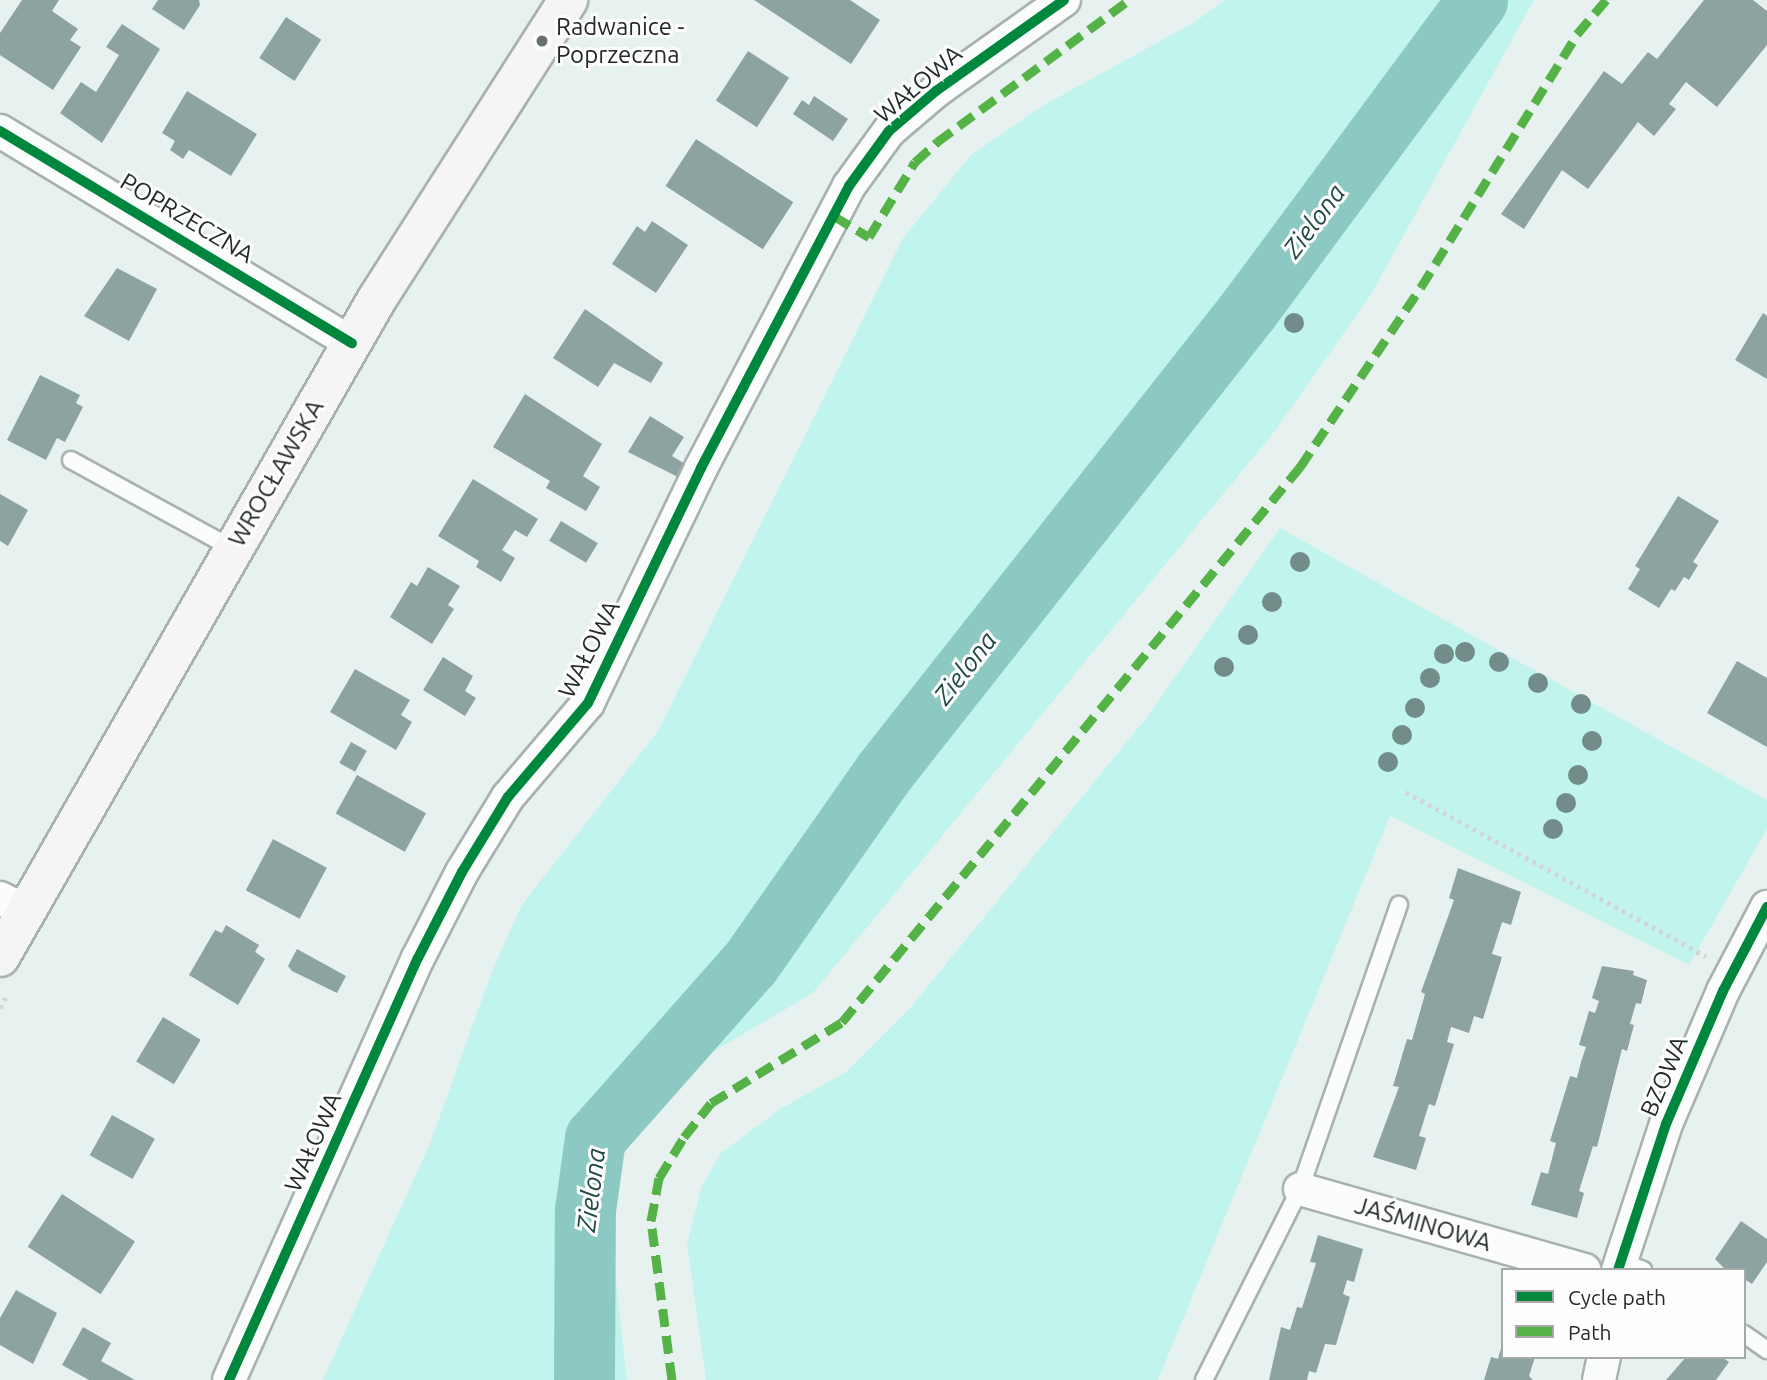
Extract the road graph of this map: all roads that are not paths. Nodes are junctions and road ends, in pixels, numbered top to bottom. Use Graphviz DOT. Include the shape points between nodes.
graph roads {
  1 [pos="568,0"];
  2 [pos="1064,0"];
  3 [pos="0,131"];
  4 [pos="352,343"];
  5 [pos="71,460"];
  6 [pos="232,548"];
  7 [pos="13,904"];
  8 [pos="1399,905"];
  9 [pos="1767,907"];
  10 [pos="0,957"];
  11 [pos="1300,1189"];
  12 [pos="1627,1267"];
  13 [pos="1579,1268"];
  14 [pos="1746,1335"];
  15 [pos="1767,1350"];
  16 [pos="1604,1359"];
  17 [pos="229,1380"];
  18 [pos="1204,1380"];
  19 [pos="1599,1380"];
  1 -- 4 [label="main road, WROCŁAWSKA" via="463,160"];
  2 -- 17 [label="street, WAŁOWA" via="898,123 849,186 701,468 588,703 508,797 462,872 418,958"];
  3 -- 4 [label="street, POPRZECZNA"];
  4 -- 6 [label="main road, WROCŁAWSKA"];
  5 -- 6 [label="lane"];
  6 -- 7 [label="main road, WROCŁAWSKA"];
  7 -- 10 [label="main road, WROCŁAWSKA"];
  8 -- 11 [label="lane"];
  9 -- 12 [label="street, BZOWA" via="1733,971 1666,1124"];
  11 -- 13 [label="street, JAŚMINOWA"];
  11 -- 18 [label="lane"];
  14 -- 15 [label="lane"];
  16 -- 19 [label="street"];
}
